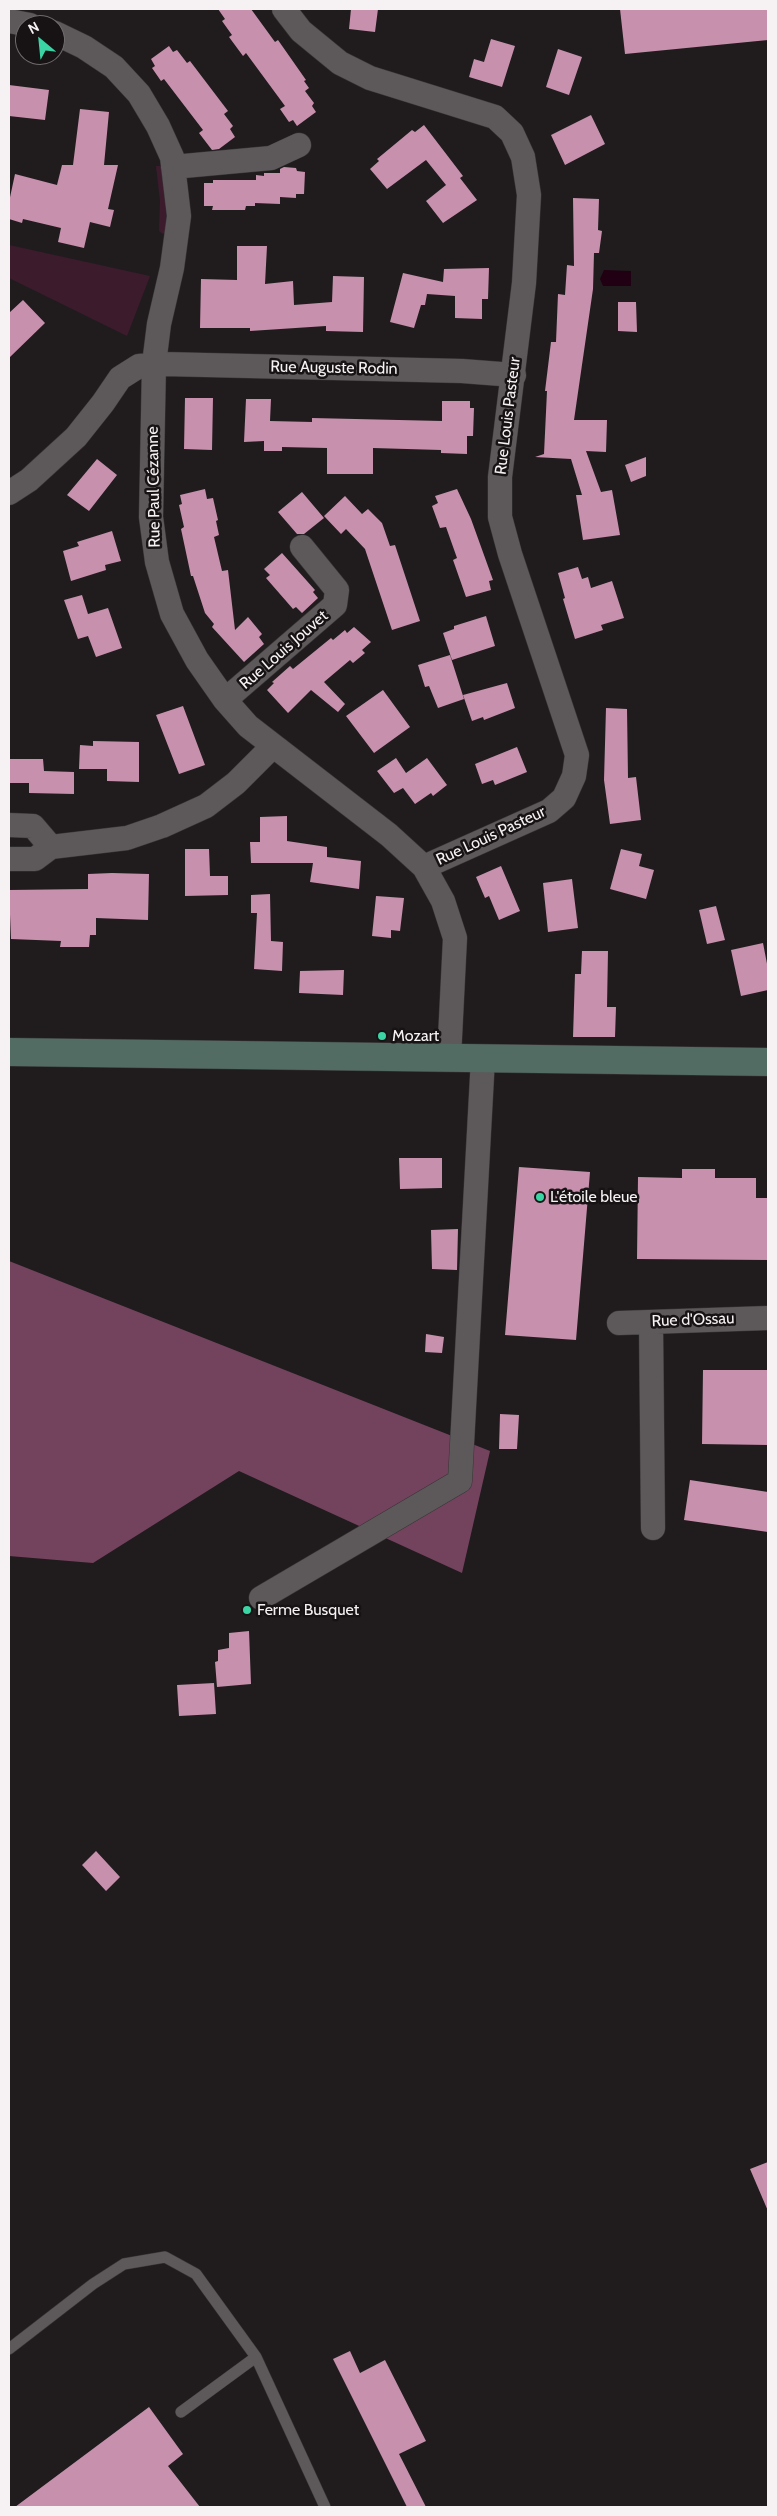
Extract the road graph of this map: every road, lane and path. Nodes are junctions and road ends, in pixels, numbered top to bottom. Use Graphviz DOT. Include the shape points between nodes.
graph roads {
  1 [pos="284,9"];
  2 [pos="65,38"];
  3 [pos="299,145"];
  4 [pos="173,167"];
  5 [pos="154,364"];
  6 [pos="514,375"];
  7 [pos="9,493"];
  8 [pos="302,547"];
  9 [pos="224,700"];
  10 [pos="272,747"];
  11 [pos="9,825"];
  12 [pos="51,847"];
  13 [pos="9,859"];
  14 [pos="424,867"];
  15 [pos="9,1052"];
  16 [pos="449,1058"];
  17 [pos="483,1058"];
  18 [pos="768,1062"];
  19 [pos="768,1318"];
  20 [pos="619,1322"];
  21 [pos="651,1322"];
  22 [pos="653,1528"];
  23 [pos="261,1598"];
  24 [pos="9,2349"];
  25 [pos="256,2357"];
  26 [pos="181,2412"];
  27 [pos="325,2507"];
  1 -- 6 [label="street, Rue Louis Pasteur" via="301,30 340,63 370,78 495,117 512,133 523,158 529,195"];
  2 -- 4 [label="street, Rue Paul Cézanne" via="114,67 139,94 158,126"];
  3 -- 4 [label="street" via="271,158"];
  4 -- 5 [label="street, Rue Paul Cézanne" via="179,216 172,268 158,324"];
  5 -- 6 [label="street, Rue Auguste Rodin"];
  5 -- 7 [label="street, Rue Auguste Rodin" via="139,366 120,378 76,437"];
  5 -- 9 [label="street, Rue Paul Cézanne" via="151,517 157,562 172,614"];
  6 -- 14 [label="street, Rue Louis Pasteur" via="500,477 500,516 578,755 574,776 564,798 549,810"];
  8 -- 9 [label="street, Rue Louis Jouvet" via="337,590 335,605"];
  9 -- 10 [label="street, Rue Paul Cézanne"];
  10 -- 12 [label="street" via="236,783 206,806 162,826 127,838"];
  10 -- 14 [label="street, Rue Paul Cézanne" via="389,834"];
  11 -- 12 [label="street" via="33,826"];
  12 -- 13 [label="street" via="35,859"];
  14 -- 16 [label="street, Rue Paul Cézanne" via="455,938"];
  15 -- 16 [label="main road"];
  16 -- 17 [label="main road"];
  17 -- 18 [label="main road"];
  17 -- 23 [label="street" via="460,1481"];
  19 -- 21 [label="street, Rue d'Ossau"];
  20 -- 21 [label="street, Rue d'Ossau"];
  21 -- 22 [label="street"];
  24 -- 25 [label="lane" via="124,2264 165,2257 196,2274"];
  25 -- 26 [label="lane"];
  25 -- 27 [label="lane"];
}
